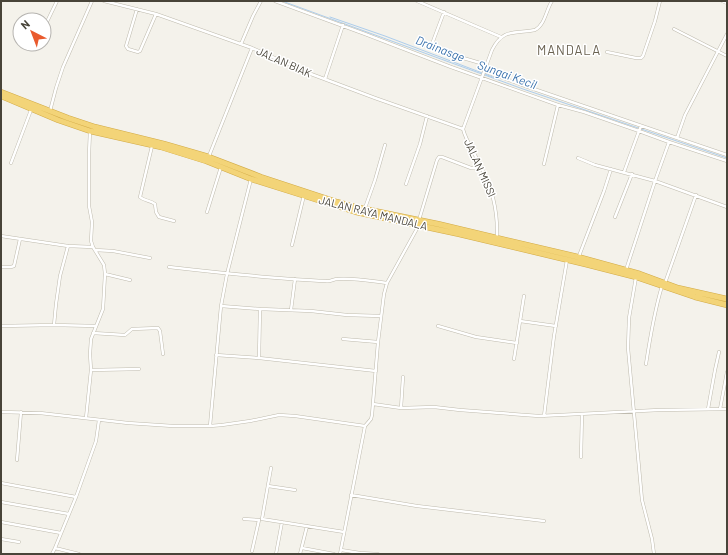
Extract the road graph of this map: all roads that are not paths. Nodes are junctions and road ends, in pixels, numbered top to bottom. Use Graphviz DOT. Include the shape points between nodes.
graph roads {
  1 [pos="57,1"];
  2 [pos="92,1"];
  3 [pos="104,1"];
  4 [pos="261,1"];
  5 [pos="275,1"];
  6 [pos="417,1"];
  7 [pos="552,1"];
  8 [pos="660,1"];
  9 [pos="722,1"];
  10 [pos="727,3"];
  11 [pos="137,9"];
  12 [pos="52,12"];
  13 [pos="444,12"];
  14 [pos="156,14"];
  15 [pos="343,25"];
  16 [pos="674,29"];
  17 [pos="727,34"];
  18 [pos="501,37"];
  19 [pos="241,44"];
  20 [pos="252,48"];
  21 [pos="607,52"];
  22 [pos="718,52"];
  23 [pos="727,56"];
  24 [pos="487,65"];
  25 [pos="483,75"];
  26 [pos="326,79"];
  27 [pos="1,92"];
  28 [pos="1,96"];
  29 [pos="558,105"];
  30 [pos="32,109"];
  31 [pos="50,111"];
  32 [pos="427,116"];
  33 [pos="640,128"];
  34 [pos="463,129"];
  35 [pos="90,131"];
  36 [pos="677,138"];
  37 [pos="134,139"];
  38 [pos="669,142"];
  39 [pos="152,145"];
  40 [pos="385,145"];
  41 [pos="727,155"];
  42 [pos="209,157"];
  43 [pos="578,158"];
  44 [pos="727,161"];
  45 [pos="11,163"];
  46 [pos="544,164"];
  47 [pos="222,166"];
  48 [pos="611,169"];
  49 [pos="483,170"];
  50 [pos="624,172"];
  51 [pos="632,174"];
  52 [pos="251,179"];
  53 [pos="654,181"];
  54 [pos="406,184"];
  55 [pos="304,194"];
  56 [pos="696,195"];
  57 [pos="727,207"];
  58 [pos="365,209"];
  59 [pos="207,212"];
  60 [pos="615,217"];
  61 [pos="174,222"];
  62 [pos="419,222"];
  63 [pos="1,236"];
  64 [pos="497,238"];
  65 [pos="20,239"];
  66 [pos="292,245"];
  67 [pos="68,246"];
  68 [pos="94,248"];
  69 [pos="578,257"];
  70 [pos="150,258"];
  71 [pos="567,260"];
  72 [pos="585,262"];
  73 [pos="1,266"];
  74 [pos="169,266"];
  75 [pos="626,270"];
  76 [pos="105,274"];
  77 [pos="227,274"];
  78 [pos="636,277"];
  79 [pos="294,279"];
  80 [pos="130,280"];
  81 [pos="387,283"];
  82 [pos="664,285"];
  83 [pos="524,296"];
  84 [pos="727,299"];
  85 [pos="727,304"];
  86 [pos="221,306"];
  87 [pos="260,309"];
  88 [pos="291,310"];
  89 [pos="381,316"];
  90 [pos="520,321"];
  91 [pos="54,325"];
  92 [pos="1,326"];
  93 [pos="96,326"];
  94 [pos="438,326"];
  95 [pos="556,326"];
  96 [pos="93,332"];
  97 [pos="343,339"];
  98 [pos="378,342"];
  99 [pos="517,342"];
  100 [pos="719,352"];
  101 [pos="163,354"];
  102 [pos="216,355"];
  103 [pos="259,358"];
  104 [pos="514,358"];
  105 [pos="646,364"];
  106 [pos="139,369"];
  107 [pos="91,370"];
  108 [pos="376,371"];
  109 [pos="727,372"];
  110 [pos="403,377"];
  111 [pos="373,404"];
  112 [pos="401,408"];
  113 [pos="708,409"];
  114 [pos="720,409"];
  115 [pos="727,409"];
  116 [pos="1,412"];
  117 [pos="21,412"];
  118 [pos="634,412"];
  119 [pos="582,414"];
  120 [pos="544,416"];
  121 [pos="86,418"];
  122 [pos="99,420"];
  123 [pos="210,426"];
  124 [pos="365,426"];
  125 [pos="581,457"];
  126 [pos="17,460"];
  127 [pos="271,468"];
  128 [pos="1,483"];
  129 [pos="268,486"];
  130 [pos="295,490"];
  131 [pos="351,495"];
  132 [pos="76,497"];
  133 [pos="1,502"];
  134 [pos="69,514"];
  135 [pos="244,519"];
  136 [pos="260,520"];
  137 [pos="544,521"];
  138 [pos="1,522"];
  139 [pos="282,522"];
  140 [pos="307,526"];
  141 [pos="344,532"];
  142 [pos="61,533"];
  143 [pos="1,539"];
  144 [pos="19,542"];
  145 [pos="55,548"];
  146 [pos="302,548"];
  147 [pos="341,550"];
  148 [pos="252,551"];
  149 [pos="52,554"];
  150 [pos="79,554"];
  151 [pos="276,554"];
  152 [pos="300,554"];
  153 [pos="334,554"];
  154 [pos="340,554"];
  155 [pos="378,554"];
  156 [pos="654,554"];
  1 -- 12 [label="street"];
  2 -- 31 [label="street" via="61,74"];
  3 -- 11 [label="street, JALAN BIAK"];
  4 -- 19 [label="street"];
  5 -- 15 [label="street"];
  6 -- 13 [label="street"];
  7 -- 18 [label="street" via="538,28"];
  8 -- 21 [label="street" via="642,58"];
  9 -- 10 [label="street"];
  11 -- 14 [label="street, JALAN BIAK"];
  11 -- 14 [label="street" via="126,45 128,49 137,52 140,51"];
  13 -- 18 [label="street"];
  13 -- 24 [label="street" via="432,47"];
  14 -- 19 [label="street, JALAN BIAK"];
  15 -- 25 [label="street" via="451,67"];
  15 -- 26 [label="street"];
  16 -- 22 [label="street"];
  17 -- 22 [label="street"];
  18 -- 24 [label="street, JALAN MISSI"];
  19 -- 20 [label="street, JALAN BIAK"];
  20 -- 26 [label="street, JALAN BIAK"];
  20 -- 42 [label="street"];
  22 -- 23 [label="street"];
  22 -- 36 [label="street" via="685,115"];
  24 -- 25 [label="street, JALAN MISSI"];
  25 -- 29 [label="street"];
  25 -- 33 [label="street" via="528,88"];
  25 -- 34 [label="street, JALAN MISSI"];
  26 -- 32 [label="street, JALAN BIAK"];
  27 -- 31 [label="highway, JALAN RAYA MANDALA"];
  28 -- 30 [label="highway, JALAN RAYA MANDALA"];
  29 -- 33 [label="street"];
  29 -- 46 [label="street"];
  30 -- 35 [label="highway, JALAN RAYA MANDALA"];
  30 -- 45 [label="street"];
  31 -- 37 [label="highway, JALAN RAYA MANDALA"];
  32 -- 34 [label="street, JALAN BIAK"];
  32 -- 54 [label="street"];
  33 -- 36 [label="street"];
  33 -- 38 [label="street"];
  33 -- 50 [label="street"];
  34 -- 49 [label="street, JALAN MISSI"];
  35 -- 37 [label="highway, JALAN RAYA MANDALA"];
  35 -- 68 [label="street" via="88,206"];
  36 -- 41 [label="street"];
  37 -- 39 [label="highway, JALAN RAYA MANDALA"];
  37 -- 42 [label="highway, JALAN RAYA MANDALA"];
  38 -- 44 [label="street"];
  38 -- 53 [label="street"];
  39 -- 47 [label="highway, JALAN RAYA MANDALA"];
  39 -- 61 [label="street" via="140,197 155,204 159,217"];
  40 -- 58 [label="street"];
  42 -- 55 [label="highway, JALAN RAYA MANDALA"];
  43 -- 48 [label="street"];
  47 -- 52 [label="highway, JALAN RAYA MANDALA"];
  47 -- 59 [label="street"];
  48 -- 50 [label="street"];
  48 -- 69 [label="street"];
  49 -- 62 [label="street" via="439,157"];
  49 -- 64 [label="street, JALAN MISSI" via="496,205"];
  50 -- 51 [label="street"];
  51 -- 53 [label="street"];
  51 -- 60 [label="street"];
  52 -- 55 [label="highway, JALAN RAYA MANDALA"];
  52 -- 77 [label="street"];
  53 -- 56 [label="street"];
  53 -- 75 [label="street"];
  55 -- 58 [label="highway, JALAN RAYA MANDALA"];
  55 -- 62 [label="highway, JALAN RAYA MANDALA" via="356,212"];
  55 -- 66 [label="street"];
  56 -- 57 [label="street"];
  56 -- 82 [label="street"];
  58 -- 62 [label="highway, JALAN RAYA MANDALA"];
  62 -- 64 [label="highway, JALAN RAYA MANDALA"];
  62 -- 71 [label="highway, JALAN RAYA MANDALA"];
  62 -- 81 [label="street"];
  63 -- 65 [label="street"];
  64 -- 69 [label="highway, JALAN RAYA MANDALA"];
  65 -- 67 [label="street"];
  65 -- 73 [label="street" via="14,266"];
  67 -- 68 [label="street"];
  67 -- 91 [label="street" via="60,276"];
  68 -- 70 [label="street"];
  68 -- 76 [label="street" via="104,265"];
  69 -- 72 [label="highway, JALAN RAYA MANDALA"];
  71 -- 72 [label="highway, JALAN RAYA MANDALA"];
  71 -- 95 [label="street"];
  72 -- 75 [label="highway, JALAN RAYA MANDALA"];
  72 -- 78 [label="highway, JALAN RAYA MANDALA"];
  74 -- 77 [label="street"];
  75 -- 82 [label="highway, JALAN RAYA MANDALA"];
  76 -- 80 [label="street"];
  76 -- 93 [label="street" via="102,309"];
  77 -- 79 [label="street"];
  77 -- 86 [label="street"];
  78 -- 82 [label="highway, JALAN RAYA MANDALA"];
  78 -- 118 [label="street" via="628,318"];
  79 -- 81 [label="street"];
  79 -- 88 [label="street"];
  81 -- 89 [label="street"];
  82 -- 84 [label="highway, JALAN RAYA MANDALA"];
  82 -- 85 [label="highway, JALAN RAYA MANDALA" via="695,297"];
  82 -- 105 [label="street" via="656,305"];
  83 -- 90 [label="street"];
  86 -- 87 [label="street"];
  86 -- 102 [label="street"];
  87 -- 88 [label="street"];
  87 -- 103 [label="street"];
  88 -- 89 [label="street"];
  89 -- 98 [label="street"];
  90 -- 95 [label="street"];
  90 -- 99 [label="street"];
  91 -- 92 [label="street"];
  91 -- 93 [label="street"];
  93 -- 96 [label="street"];
  94 -- 99 [label="street" via="476,337"];
  95 -- 120 [label="street"];
  96 -- 101 [label="street" via="125,335 132,329 158,328"];
  96 -- 107 [label="street"];
  97 -- 98 [label="street"];
  98 -- 108 [label="street"];
  99 -- 104 [label="street"];
  100 -- 113 [label="street"];
  102 -- 103 [label="street"];
  102 -- 123 [label="street"];
  103 -- 108 [label="street"];
  106 -- 107 [label="street"];
  107 -- 121 [label="street"];
  108 -- 111 [label="street"];
  109 -- 114 [label="street"];
  110 -- 112 [label="street"];
  111 -- 112 [label="street"];
  111 -- 124 [label="street" via="372,418"];
  112 -- 120 [label="street" via="434,407"];
  113 -- 114 [label="street"];
  113 -- 118 [label="street"];
  114 -- 115 [label="street"];
  116 -- 117 [label="street"];
  117 -- 121 [label="street"];
  117 -- 126 [label="street"];
  118 -- 119 [label="street"];
  118 -- 156 [label="street" via="642,500"];
  119 -- 120 [label="street"];
  119 -- 125 [label="street"];
  121 -- 122 [label="street"];
  122 -- 123 [label="street"];
  122 -- 132 [label="street" via="96,441"];
  123 -- 124 [label="street" via="279,415"];
  124 -- 131 [label="street"];
  127 -- 129 [label="street"];
  128 -- 132 [label="street"];
  129 -- 130 [label="street"];
  129 -- 136 [label="street"];
  131 -- 137 [label="street" via="417,506"];
  131 -- 141 [label="street"];
  132 -- 134 [label="street"];
  133 -- 134 [label="street"];
  134 -- 142 [label="street"];
  135 -- 136 [label="street"];
  136 -- 139 [label="street"];
  136 -- 148 [label="street"];
  138 -- 142 [label="street"];
  139 -- 140 [label="street"];
  139 -- 151 [label="street"];
  140 -- 141 [label="street"];
  140 -- 146 [label="street"];
  141 -- 147 [label="street"];
  142 -- 145 [label="street"];
  143 -- 144 [label="street"];
  145 -- 149 [label="street"];
  145 -- 150 [label="street"];
  146 -- 152 [label="street"];
  146 -- 153 [label="street"];
  147 -- 154 [label="street"];
  147 -- 155 [label="street"];
}
